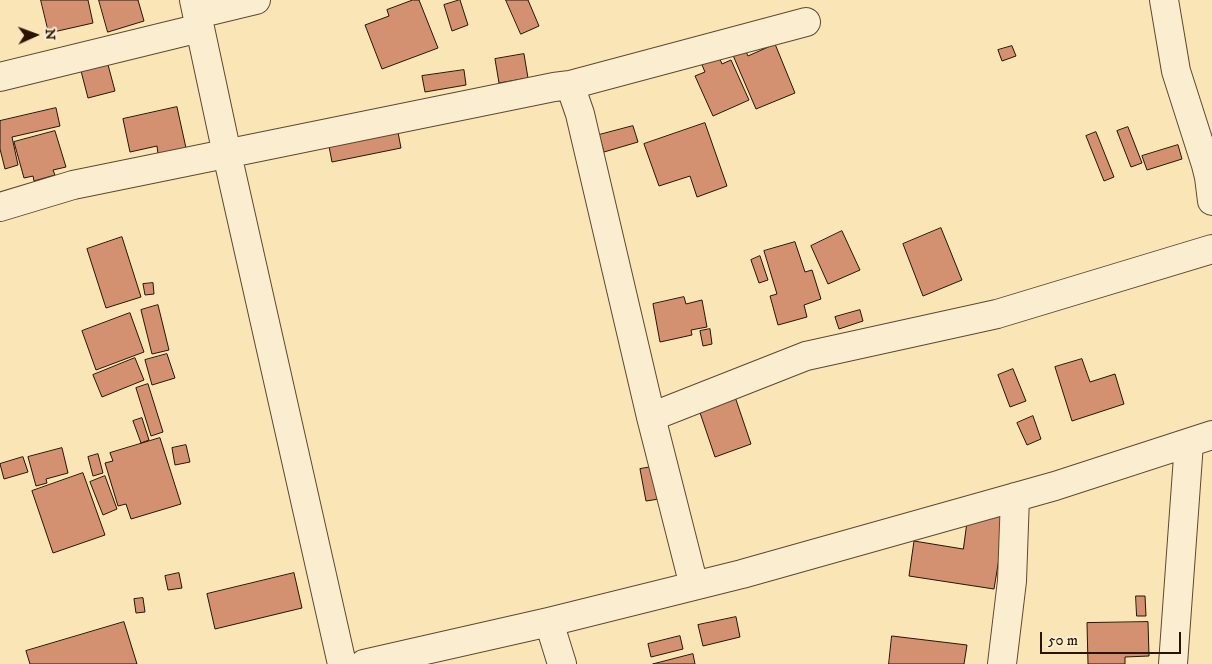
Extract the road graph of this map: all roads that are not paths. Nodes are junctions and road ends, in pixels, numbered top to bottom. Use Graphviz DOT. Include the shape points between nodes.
graph roads {
  1 [pos="256,0"];
  2 [pos="1164,0"];
  3 [pos="198,14"];
  4 [pos="806,22"];
  5 [pos="0,77"];
  6 [pos="570,85"];
  7 [pos="227,154"];
  8 [pos="1212,201"];
  9 [pos="0,207"];
  10 [pos="1212,249"];
  11 [pos="651,417"];
  12 [pos="1201,439"];
  13 [pos="1015,497"];
  14 [pos="694,586"];
  15 [pos="549,622"];
  16 [pos="342,664"];
  17 [pos="364,664"];
  18 [pos="562,664"];
  19 [pos="1002,664"];
  20 [pos="1173,664"];
  1 -- 3 [label="street"];
  2 -- 8 [label="street" via="1176,71 1206,165"];
  3 -- 5 [label="street"];
  3 -- 7 [label="street"];
  4 -- 6 [label="street"];
  6 -- 7 [label="street"];
  6 -- 11 [label="street" via="580,114"];
  7 -- 9 [label="street" via="73,185"];
  7 -- 16 [label="street"];
  10 -- 11 [label="street" via="997,314 806,356"];
  11 -- 14 [label="street"];
  12 -- 13 [label="street"];
  12 -- 20 [label="street"];
  13 -- 14 [label="street"];
  13 -- 19 [label="street" via="1012,581"];
  14 -- 15 [label="street"];
  15 -- 17 [label="street"];
  15 -- 18 [label="street"];
}
